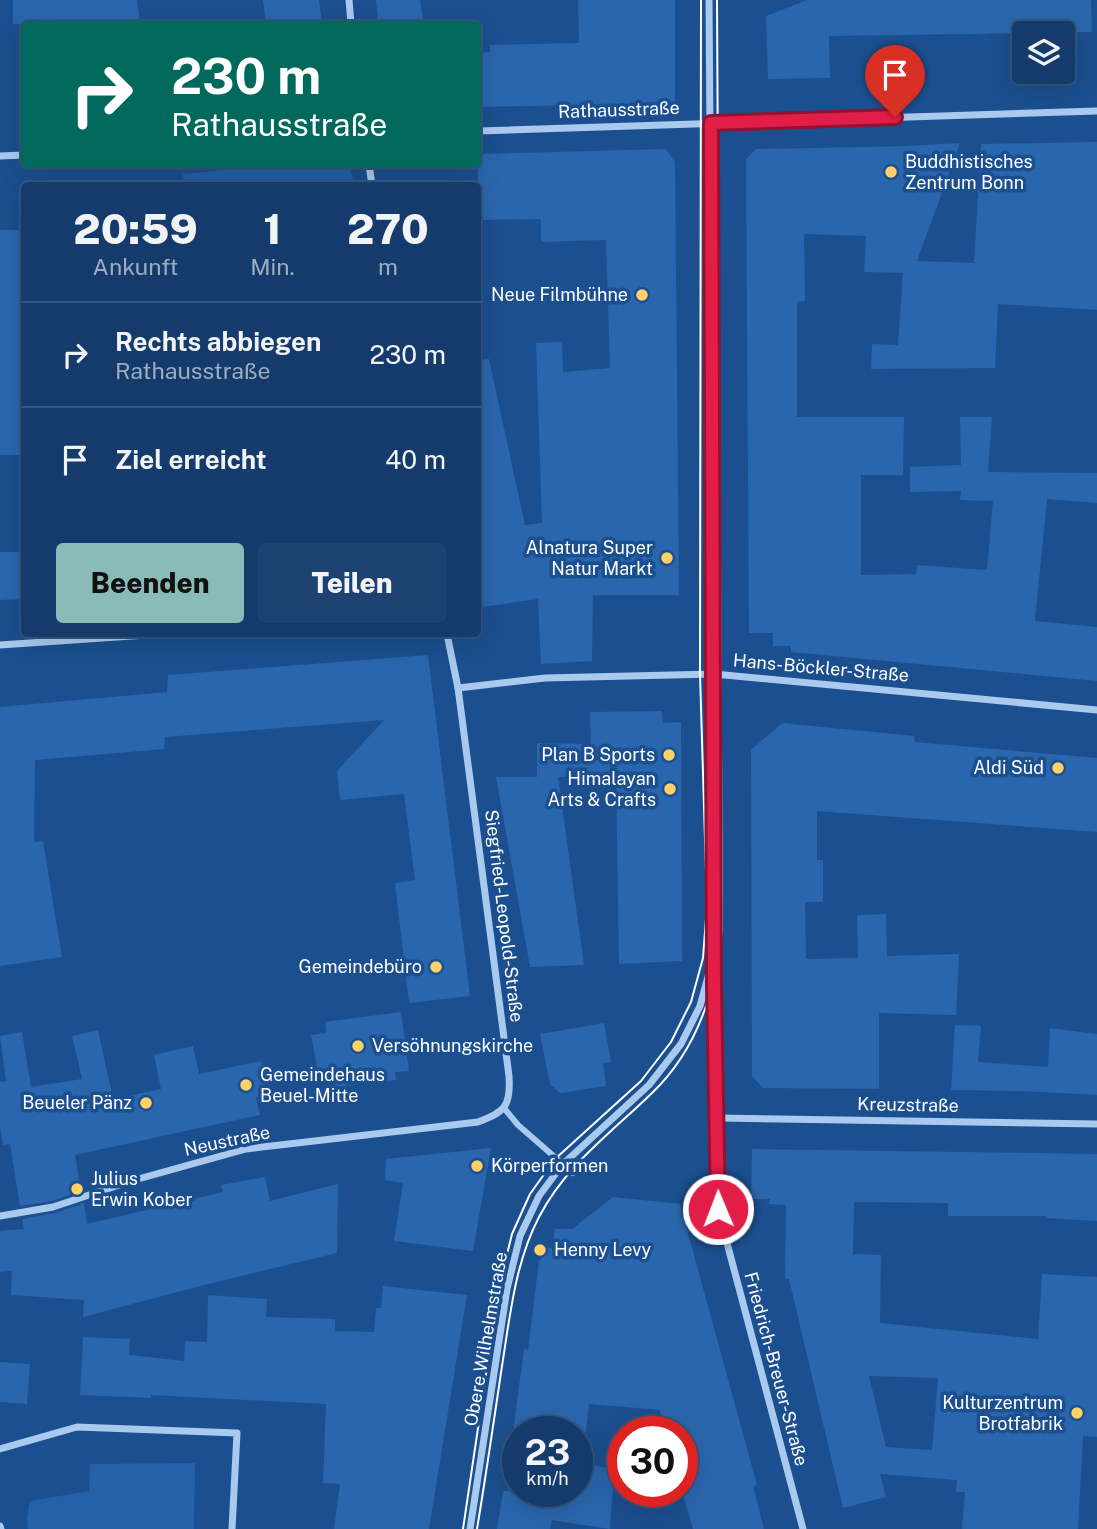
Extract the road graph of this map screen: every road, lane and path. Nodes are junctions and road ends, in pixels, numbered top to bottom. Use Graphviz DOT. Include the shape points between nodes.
graph roads {
  1 [pos="349,0"];
  2 [pos="709,0"];
  3 [pos="351,21"];
  4 [pos="1097,111"];
  5 [pos="711,123"];
  6 [pos="481,131"];
  7 [pos="21,155"];
  8 [pos="0,156"];
  9 [pos="117,637"];
  10 [pos="448,637"];
  11 [pos="0,645"];
  12 [pos="714,674"];
  13 [pos="458,688"];
  14 [pos="1097,710"];
  15 [pos="714,951"];
  16 [pos="504,1108"];
  17 [pos="718,1118"];
  18 [pos="1097,1124"];
  19 [pos="562,1165"];
  20 [pos="573,1173"];
  21 [pos="0,1216"];
  22 [pos="0,1449"];
  23 [pos="232,1529"];
  24 [pos="470,1529"];
  25 [pos="803,1529"];
  1 -- 3 [label="street"];
  2 -- 5 [label="street, Friedrich-Breuer-Straße"];
  4 -- 5 [label="street, Rathausstraße"];
  5 -- 6 [label="street, Rathausstraße"];
  5 -- 12 [label="street, Friedrich-Breuer-Straße"];
  7 -- 8 [label="street"];
  9 -- 11 [label="street"];
  10 -- 13 [label="street, Siegfried-Leopold-Straße"];
  12 -- 13 [label="street, Hans-Böckler-Straße" via="545,678"];
  12 -- 14 [label="street, Hans-Böckler-Straße"];
  12 -- 15 [label="street, Friedrich-Breuer-Straße"];
  13 -- 16 [label="street, Siegfried-Leopold-Straße" via="509,1076 510,1095"];
  15 -- 17 [label="street, Friedrich-Breuer-Straße"];
  15 -- 19 [label="street, Obere Wilhelmstraße" via="701,1006 681,1044 649,1085"];
  16 -- 19 [label="street"];
  16 -- 21 [label="street, Neustraße" via="478,1122 246,1149 53,1207"];
  17 -- 18 [label="street, Kreuzstraße"];
  17 -- 25 [label="street, Friedrich-Breuer-Straße" via="718,1209"];
  19 -- 20 [label="street"];
  19 -- 24 [label="street, Obere Wilhelmstraße" via="539,1196 520,1236 507,1289"];
  22 -- 23 [label="street" via="77,1427 237,1433"];
}
